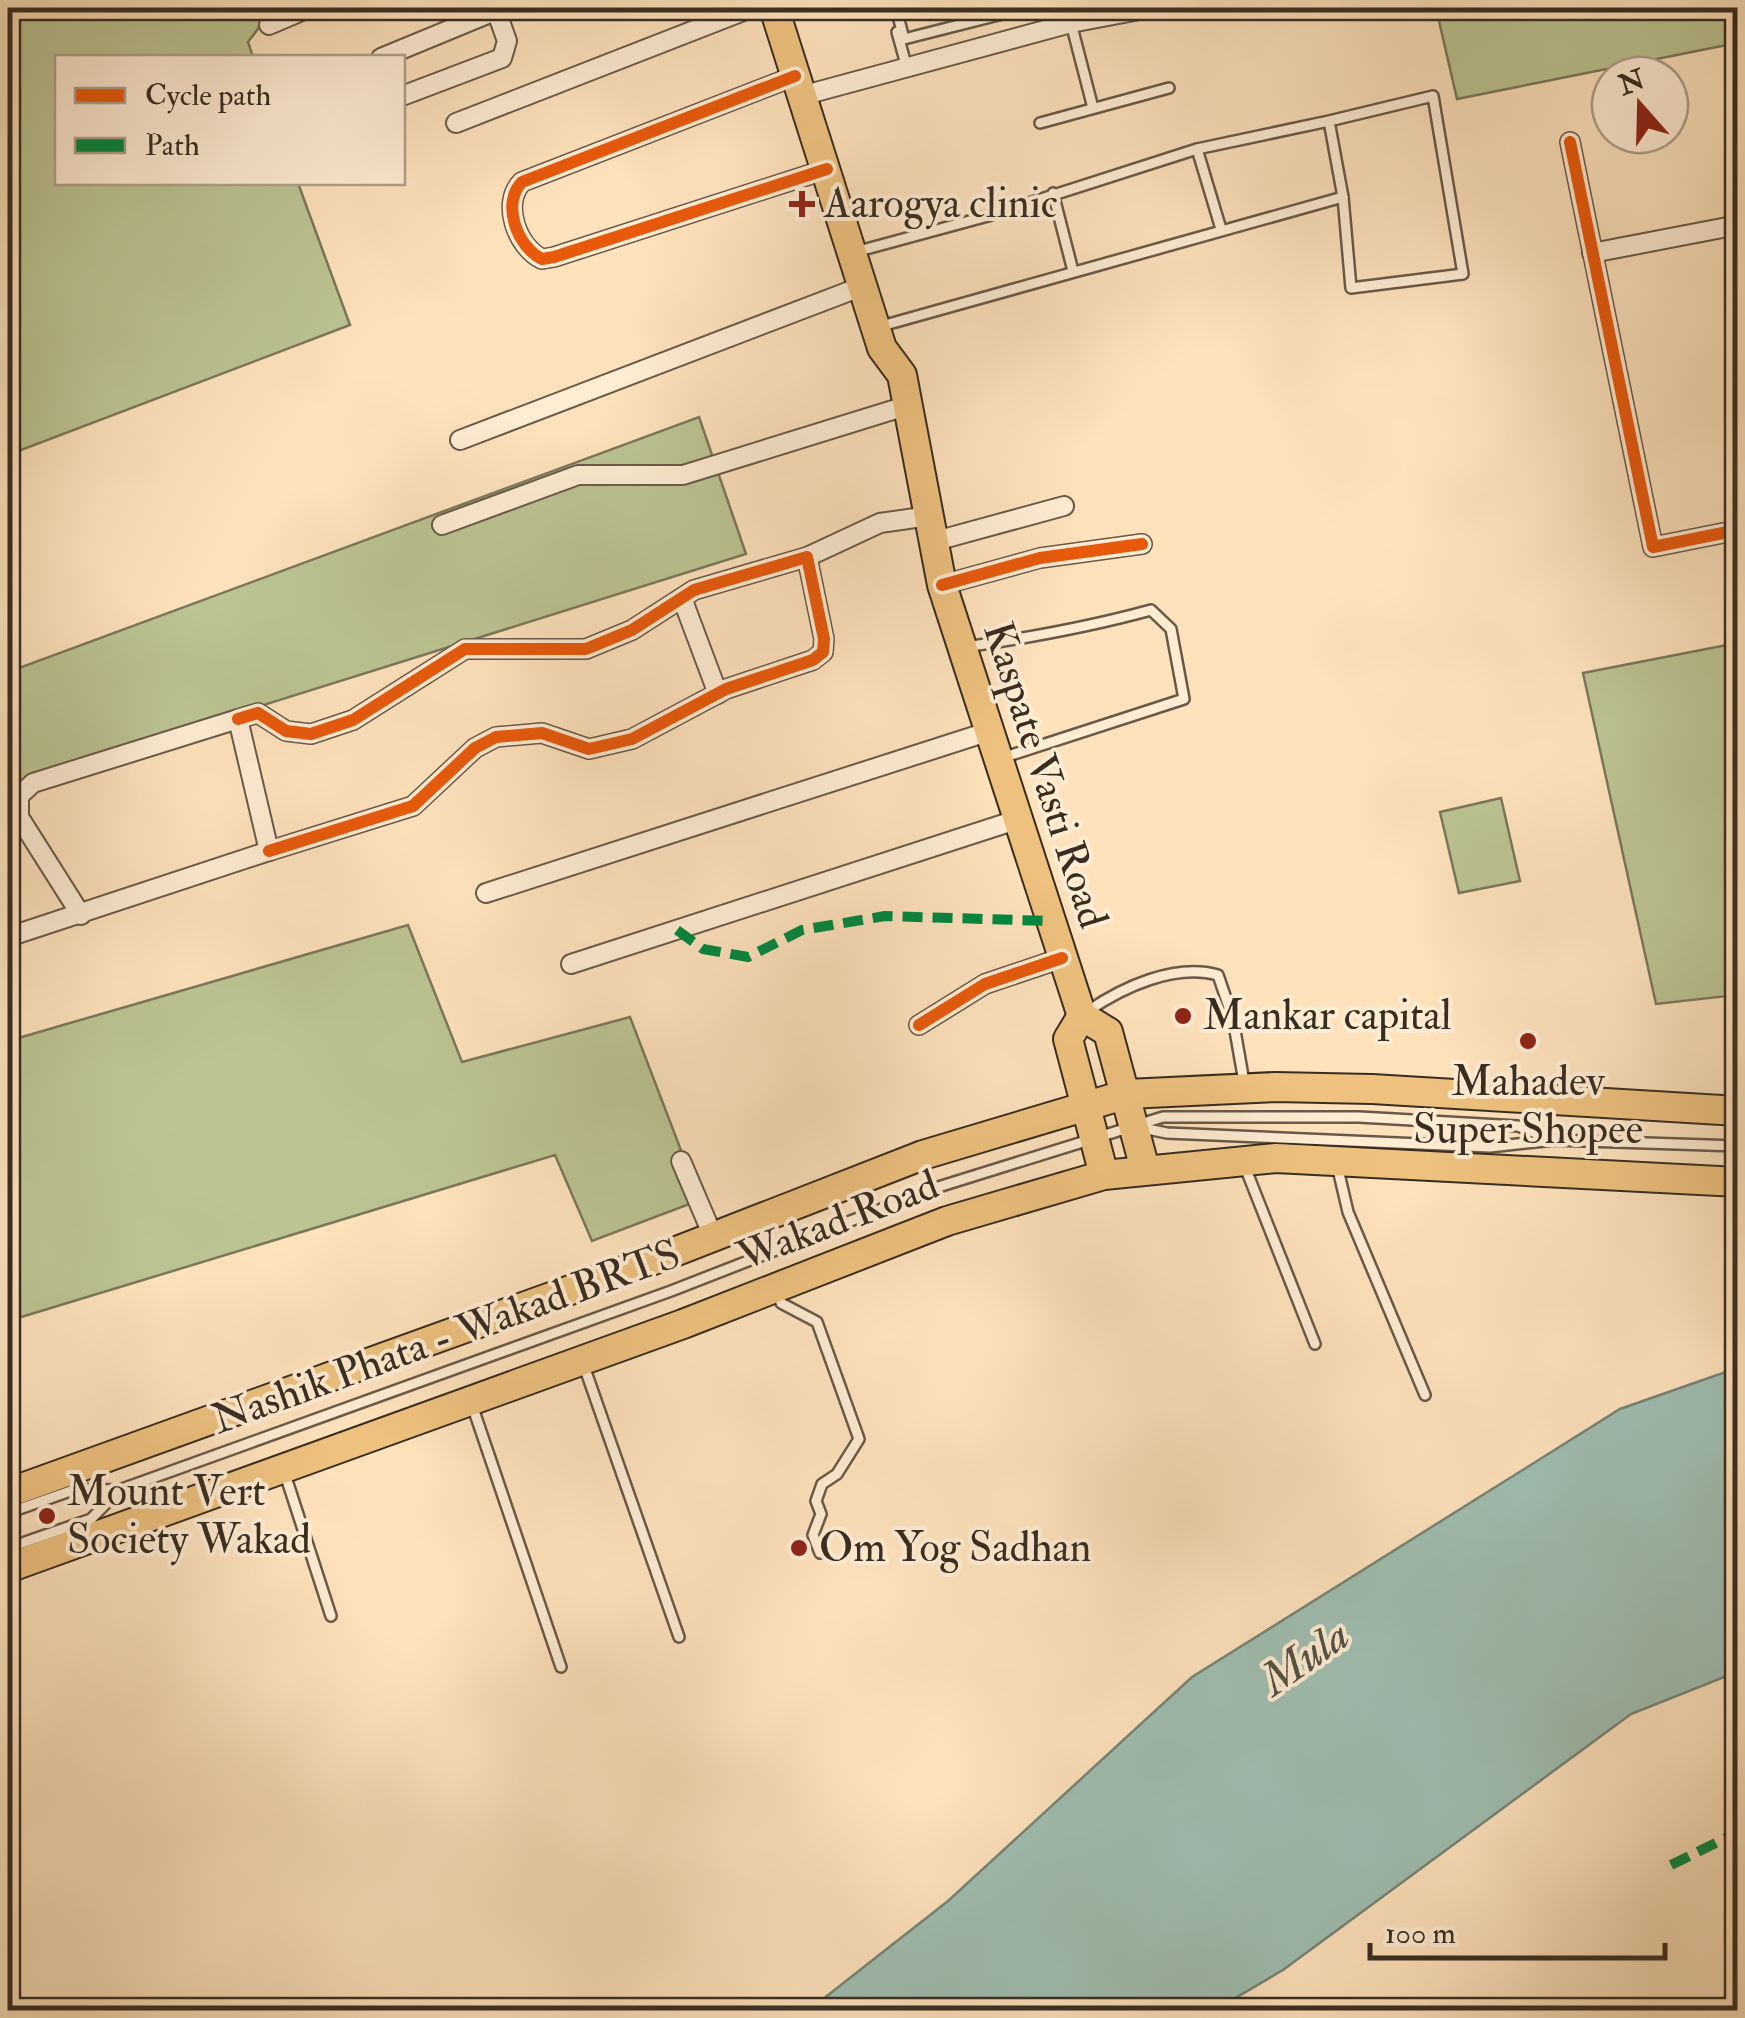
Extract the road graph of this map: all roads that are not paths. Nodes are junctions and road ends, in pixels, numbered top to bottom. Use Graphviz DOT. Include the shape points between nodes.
graph roads {
  1 [pos="309,8"];
  2 [pos="752,8"];
  3 [pos="774,8"];
  4 [pos="893,8"];
  5 [pos="1026,8"];
  6 [pos="1150,8"];
  7 [pos="499,9"];
  8 [pos="1113,12"];
  9 [pos="1071,23"];
  10 [pos="270,25"];
  11 [pos="388,55"];
  12 [pos="907,68"];
  13 [pos="798,86"];
  14 [pos="1169,88"];
  15 [pos="405,95"];
  16 [pos="1093,108"];
  17 [pos="1330,121"];
  18 [pos="456,123"];
  19 [pos="1040,123"];
  20 [pos="1570,142"];
  21 [pos="1198,149"];
  22 [pos="826,169"];
  23 [pos="1053,193"];
  24 [pos="1343,197"];
  25 [pos="1738,225"];
  26 [pos="1221,229"];
  27 [pos="852,252"];
  28 [pos="1592,254"];
  29 [pos="1073,271"];
  30 [pos="863,286"];
  31 [pos="876,328"];
  32 [pos="908,404"];
  33 [pos="460,440"];
  34 [pos="1064,506"];
  35 [pos="442,525"];
  36 [pos="930,529"];
  37 [pos="1738,530"];
  38 [pos="1142,544"];
  39 [pos="807,557"];
  40 [pos="942,585"];
  41 [pos="682,598"];
  42 [pos="963,647"];
  43 [pos="718,694"];
  44 [pos="238,719"];
  45 [pos="992,746"];
  46 [pos="13,819"];
  47 [pos="1016,820"];
  48 [pos="269,851"];
  49 [pos="486,893"];
  50 [pos="81,915"];
  51 [pos="8,938"];
  52 [pos="1062,958"];
  53 [pos="572,964"];
  54 [pos="1082,1016"];
  55 [pos="919,1025"];
  56 [pos="1245,1089"];
  57 [pos="1127,1094"];
  58 [pos="1084,1105"];
  59 [pos="1738,1111"];
  60 [pos="1134,1126"];
  61 [pos="1094,1140"];
  62 [pos="1554,1140"];
  63 [pos="1738,1146"];
  64 [pos="1335,1159"];
  65 [pos="1242,1160"];
  66 [pos="681,1161"];
  67 [pos="1145,1169"];
  68 [pos="1104,1175"];
  69 [pos="1738,1182"];
  70 [pos="713,1236"];
  71 [pos="776,1287"];
  72 [pos="1315,1344"];
  73 [pos="582,1360"];
  74 [pos="1425,1395"];
  75 [pos="470,1400"];
  76 [pos="283,1468"];
  77 [pos="119,1490"];
  78 [pos="8,1493"];
  79 [pos="8,1513"];
  80 [pos="8,1548"];
  81 [pos="820,1553"];
  82 [pos="8,1568"];
  83 [pos="331,1616"];
  84 [pos="678,1637"];
  85 [pos="561,1667"];
  1 -- 10 [label="street"];
  2 -- 18 [label="street"];
  3 -- 13 [label="main road, Kaspate Vasti Road"];
  4 -- 5 [label="lane" via="904,39"];
  4 -- 12 [label="lane"];
  6 -- 8 [label="street"];
  7 -- 11 [label="street"];
  7 -- 15 [label="street" via="507,41 502,58"];
  8 -- 9 [label="street"];
  9 -- 12 [label="street"];
  9 -- 16 [label="lane"];
  12 -- 13 [label="street"];
  13 -- 22 [label="main road, Kaspate Vasti Road"];
  13 -- 22 [label="street" via="522,182 510,208 525,246 542,259 554,258"];
  14 -- 16 [label="lane"];
  16 -- 19 [label="lane"];
  17 -- 21 [label="lane"];
  17 -- 24 [label="lane"];
  17 -- 24 [label="lane" via="1433,96 1464,274 1350,288"];
  20 -- 28 [label="street"];
  21 -- 23 [label="lane"];
  21 -- 26 [label="lane"];
  22 -- 27 [label="main road, Kaspate Vasti Road"];
  23 -- 27 [label="lane"];
  23 -- 29 [label="lane"];
  24 -- 26 [label="lane"];
  25 -- 28 [label="street"];
  26 -- 29 [label="lane"];
  27 -- 30 [label="main road, Kaspate Vasti Road"];
  28 -- 37 [label="street" via="1653,547"];
  29 -- 31 [label="lane"];
  30 -- 31 [label="main road, Kaspate Vasti Road"];
  30 -- 33 [label="street"];
  31 -- 32 [label="main road, Kaspate Vasti Road" via="902,375"];
  32 -- 35 [label="street" via="682,475 578,476"];
  32 -- 36 [label="main road, Kaspate Vasti Road"];
  34 -- 36 [label="street"];
  36 -- 39 [label="street" via="880,524"];
  36 -- 40 [label="main road, Kaspate Vasti Road"];
  38 -- 40 [label="street" via="1040,558"];
  39 -- 41 [label="street" via="711,583"];
  39 -- 43 [label="street" via="823,652"];
  40 -- 42 [label="main road, Kaspate Vasti Road"];
  41 -- 43 [label="street"];
  41 -- 44 [label="street" via="586,649 465,649 353,720 311,734 286,731 258,713"];
  42 -- 45 [label="main road, Kaspate Vasti Road"];
  42 -- 45 [label="lane" via="1066,633 1151,610 1171,629 1184,699"];
  43 -- 48 [label="street" via="632,740 589,749 542,733 496,736 462,758 413,806"];
  44 -- 46 [label="street" via="34,783 19,796"];
  44 -- 48 [label="street"];
  45 -- 47 [label="main road, Kaspate Vasti Road"];
  45 -- 49 [label="street"];
  46 -- 50 [label="street"];
  47 -- 52 [label="main road, Kaspate Vasti Road"];
  47 -- 53 [label="street"];
  48 -- 50 [label="street"];
  50 -- 51 [label="street"];
  52 -- 54 [label="main road, Kaspate Vasti Road"];
  52 -- 55 [label="street" via="985,984"];
  54 -- 56 [label="lane" via="1108,997 1170,974 1218,976"];
  54 -- 57 [label="main road, Kaspate Vasti Road" via="1108,1032"];
  54 -- 58 [label="main road" via="1068,1039"];
  56 -- 57 [label="main road, Wakad Road"];
  56 -- 59 [label="main road, Wakad Road" via="1372,1089"];
  57 -- 58 [label="main road, Wakad Road"];
  57 -- 60 [label="main road, Kaspate Vasti Road"];
  58 -- 61 [label="main road"];
  58 -- 70 [label="main road, Wakad Road" via="924,1155"];
  60 -- 61 [label="lane, Nashik Phata - Wakad BRTS"];
  60 -- 62 [label="lane, Nashik Phata - Wakad BRTS" via="1490,1148"];
  60 -- 62 [label="lane, Nashik Phata - Wakad BRTS" via="1163,1116 1360,1117 1518,1126"];
  60 -- 67 [label="main road, Kaspate Vasti Road"];
  61 -- 68 [label="main road"];
  61 -- 77 [label="lane, Nashik Phata - Wakad BRTS" via="936,1188"];
  62 -- 63 [label="lane, Nashik Phata - Wakad BRTS"];
  64 -- 65 [label="main road, Wakad Road"];
  64 -- 69 [label="main road, Wakad Road"];
  64 -- 74 [label="lane" via="1348,1212"];
  65 -- 67 [label="main road, Wakad Road"];
  65 -- 72 [label="lane"];
  66 -- 70 [label="street"];
  67 -- 68 [label="main road, Wakad Road"];
  68 -- 71 [label="main road, Wakad Road" via="948,1221"];
  70 -- 78 [label="main road, Wakad Road"];
  71 -- 73 [label="main road, Wakad Road"];
  71 -- 81 [label="lane" via="781,1303 816,1322 858,1438 816,1500 821,1514 813,1535"];
  73 -- 75 [label="main road, Wakad Road"];
  73 -- 84 [label="lane"];
  75 -- 76 [label="main road, Wakad Road"];
  75 -- 85 [label="lane"];
  76 -- 82 [label="main road, Wakad Road"];
  76 -- 83 [label="lane"];
  77 -- 79 [label="lane, Nashik Phata - Wakad BRTS" via="76,1489"];
  77 -- 80 [label="lane, Nashik Phata - Wakad BRTS" via="91,1519"];
}
